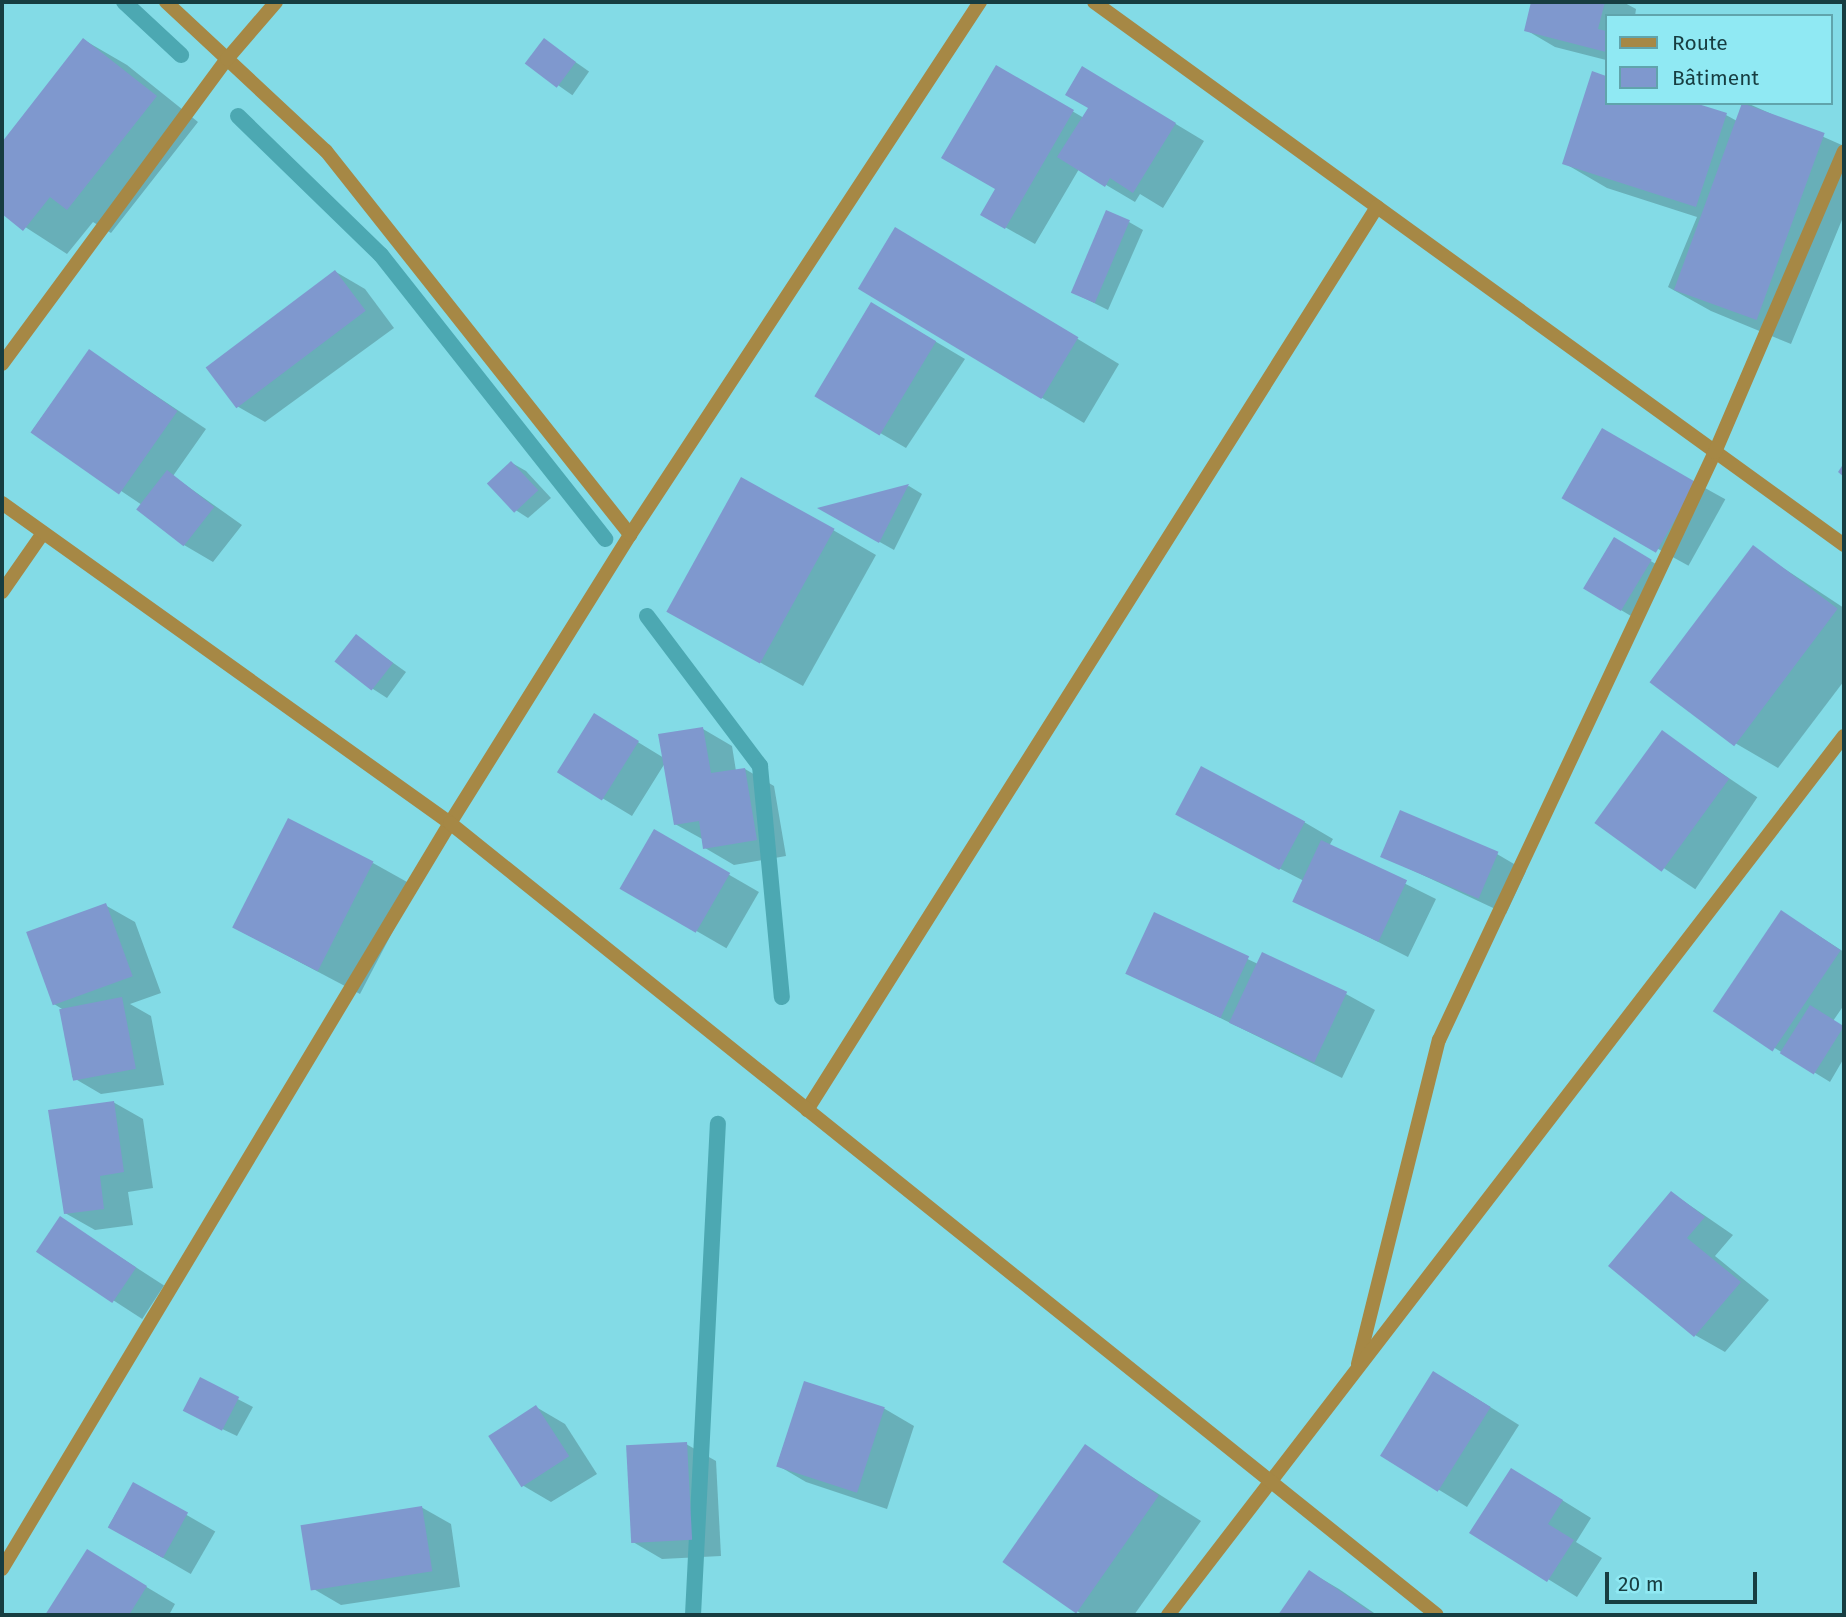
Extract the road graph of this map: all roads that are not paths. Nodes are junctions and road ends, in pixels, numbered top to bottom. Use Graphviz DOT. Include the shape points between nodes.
graph roads {
  1 [pos="166,2"];
  2 [pos="276,2"];
  3 [pos="980,2"];
  4 [pos="1094,2"];
  5 [pos="227,59"];
  6 [pos="1844,151"];
  7 [pos="1377,207"];
  8 [pos="2,364"];
  9 [pos="1715,452"];
  10 [pos="2,503"];
  11 [pos="43,533"];
  12 [pos="631,535"];
  13 [pos="1844,545"];
  14 [pos="2,592"];
  15 [pos="1844,736"];
  16 [pos="450,823"];
  17 [pos="807,1110"];
  18 [pos="1358,1364"];
  19 [pos="1269,1480"];
  20 [pos="2,1569"];
  21 [pos="1168,1615"];
  22 [pos="1437,1615"];
  1 -- 5 [label="street"];
  2 -- 5 [label="street"];
  3 -- 12 [label="street"];
  4 -- 7 [label="street"];
  5 -- 8 [label="street"];
  5 -- 12 [label="street" via="326,151"];
  6 -- 9 [label="street"];
  7 -- 9 [label="street"];
  7 -- 17 [label="street"];
  9 -- 13 [label="street"];
  9 -- 18 [label="street" via="1439,1040"];
  10 -- 11 [label="street"];
  11 -- 14 [label="street"];
  11 -- 16 [label="street"];
  12 -- 16 [label="street"];
  15 -- 18 [label="street"];
  16 -- 17 [label="street"];
  16 -- 20 [label="street"];
  17 -- 19 [label="street"];
  18 -- 19 [label="street"];
  19 -- 21 [label="street"];
  19 -- 22 [label="street"];
}
